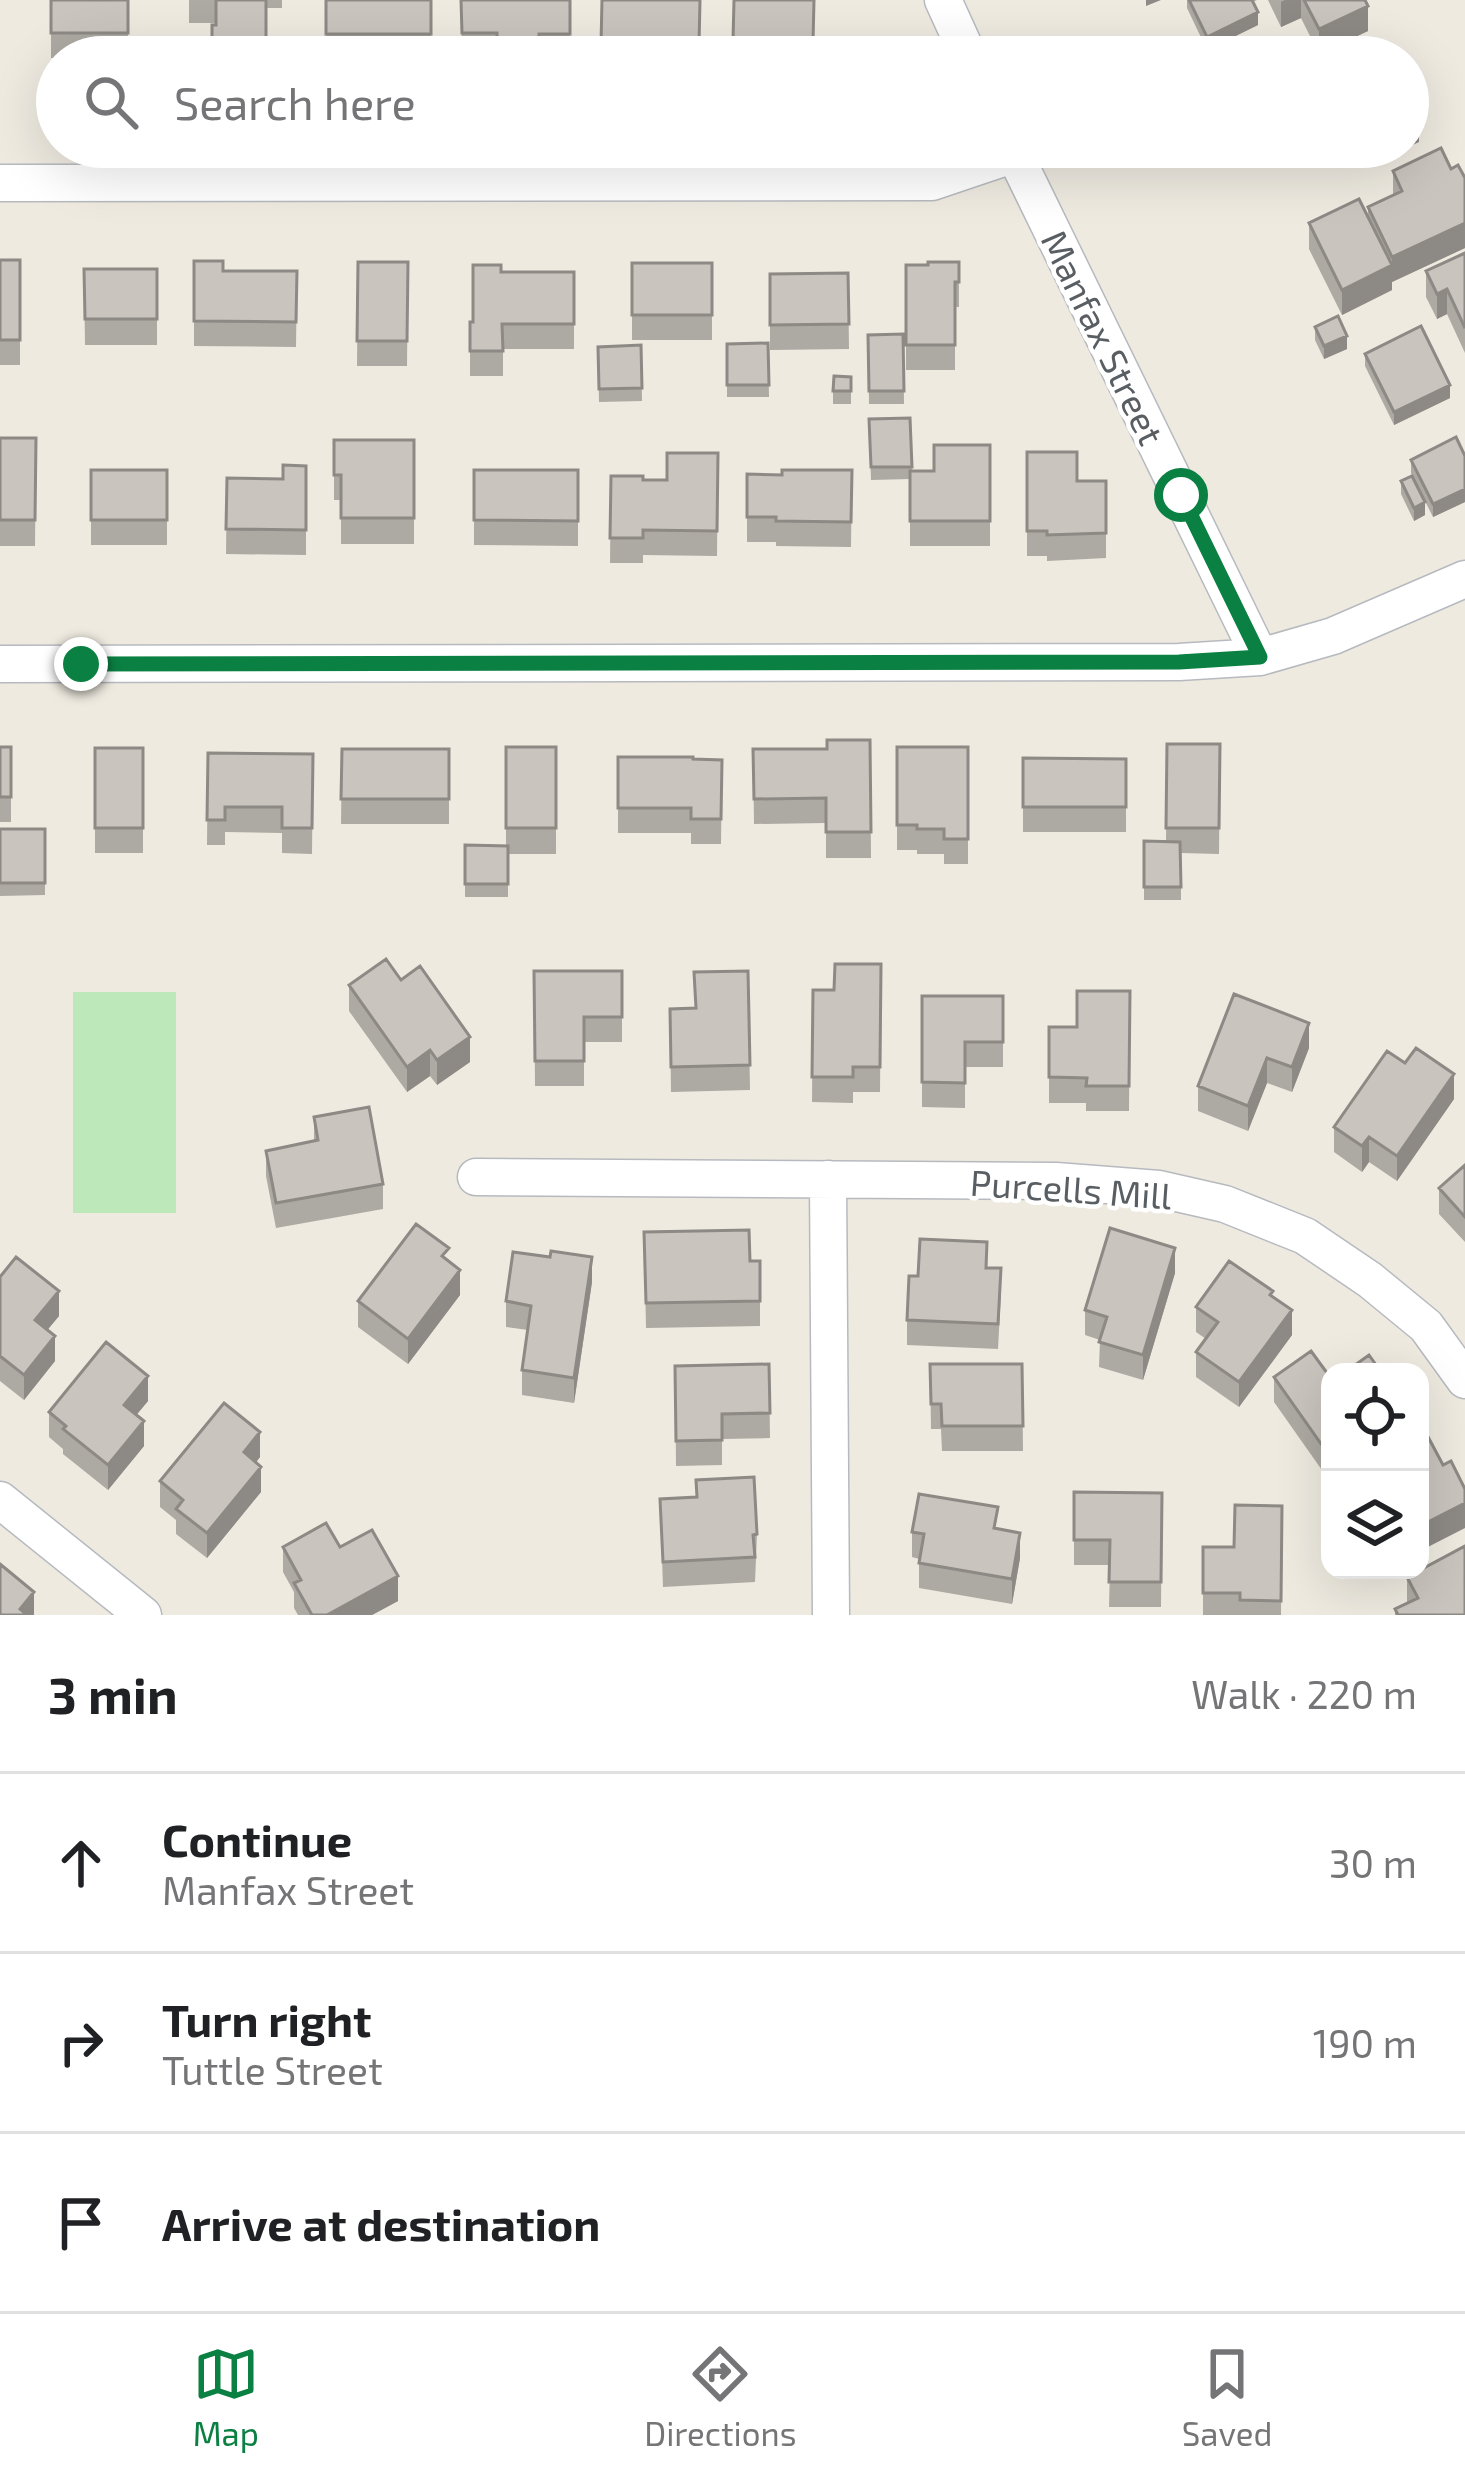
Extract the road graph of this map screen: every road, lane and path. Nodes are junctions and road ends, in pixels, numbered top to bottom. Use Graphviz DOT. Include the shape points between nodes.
graph roads {
  1 [pos="943,0"];
  2 [pos="959,36"];
  3 [pos="967,168"];
  4 [pos="1022,168"];
  5 [pos="0,183"];
  6 [pos="1465,579"];
  7 [pos="1260,657"];
  8 [pos="0,664"];
  9 [pos="476,1177"];
  10 [pos="828,1179"];
  11 [pos="1465,1380"];
  12 [pos="0,1500"];
  13 [pos="143,1615"];
  14 [pos="831,1615"];
  1 -- 2 [label="street"];
  3 -- 5 [label="street" via="932,182"];
  4 -- 7 [label="street, Manfax Street"];
  6 -- 7 [label="street" via="1333,636"];
  7 -- 8 [label="street"];
  9 -- 10 [label="street, Purcells Mill"];
  10 -- 11 [label="street, Purcells Mill" via="1076,1182 1225,1204 1305,1236 1370,1280 1426,1326"];
  10 -- 14 [label="street"];
  12 -- 13 [label="street"];
}
